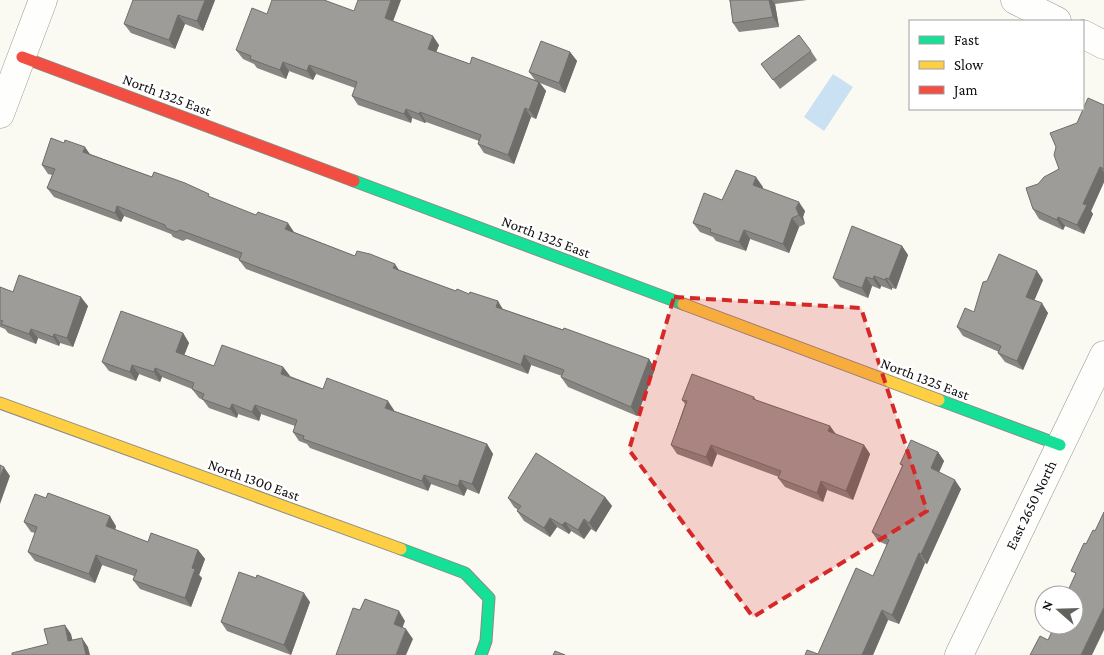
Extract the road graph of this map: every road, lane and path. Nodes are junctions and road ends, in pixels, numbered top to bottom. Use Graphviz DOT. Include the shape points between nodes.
graph roads {
  1 [pos="43,0"];
  2 [pos="1015,0"];
  3 [pos="1055,20"];
  4 [pos="1084,35"];
  5 [pos="1104,45"];
  6 [pos="22,56"];
  7 [pos="0,114"];
  8 [pos="1104,355"];
  9 [pos="0,403"];
  10 [pos="1060,445"];
  11 [pos="480,655"];
  12 [pos="959,655"];
  1 -- 6 [label="street"];
  2 -- 3 [label="street"];
  4 -- 5 [label="street"];
  6 -- 7 [label="street"];
  6 -- 10 [label="street, North 1325 East"];
  8 -- 10 [label="street, East 2650 North"];
  9 -- 11 [label="street, North 1300 East" via="465,573 490,598 486,641"];
  10 -- 12 [label="street, East 2650 North"];
}
